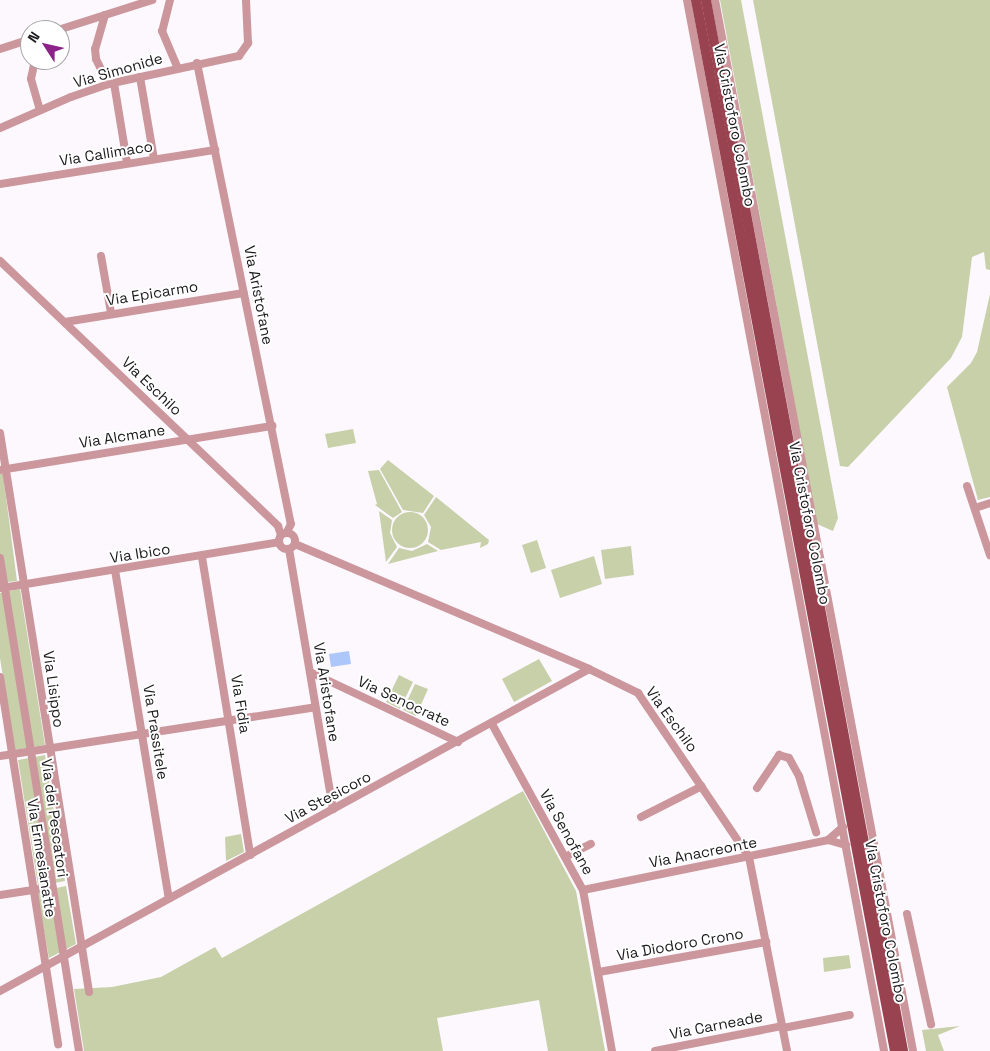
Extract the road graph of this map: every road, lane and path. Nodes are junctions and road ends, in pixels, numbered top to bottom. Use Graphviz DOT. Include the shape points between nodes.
graph roads {
  1 [pos="152,0"];
  2 [pos="170,0"];
  3 [pos="246,0"];
  4 [pos="687,0"];
  5 [pos="696,0"];
  6 [pos="706,0"];
  7 [pos="715,0"];
  8 [pos="105,14"];
  9 [pos="70,26"];
  10 [pos="20,42"];
  11 [pos="0,49"];
  12 [pos="198,63"];
  13 [pos="177,67"];
  14 [pos="33,70"];
  15 [pos="140,77"];
  16 [pos="111,84"];
  17 [pos="40,110"];
  18 [pos="0,128"];
  19 [pos="215,150"];
  20 [pos="154,159"];
  21 [pos="127,162"];
  22 [pos="0,184"];
  23 [pos="102,256"];
  24 [pos="0,261"];
  25 [pos="244,293"];
  26 [pos="112,313"];
  27 [pos="65,322"];
  28 [pos="272,426"];
  29 [pos="0,434"];
  30 [pos="188,439"];
  31 [pos="3,469"];
  32 [pos="967,486"];
  33 [pos="990,503"];
  34 [pos="975,508"];
  35 [pos="282,536"];
  36 [pos="292,546"];
  37 [pos="990,555"];
  38 [pos="202,557"];
  39 [pos="0,558"];
  40 [pos="115,570"];
  41 [pos="25,586"];
  42 [pos="2,588"];
  43 [pos="589,669"];
  44 [pos="310,672"];
  45 [pos="0,677"];
  46 [pos="315,707"];
  47 [pos="230,721"];
  48 [pos="492,724"];
  49 [pos="143,734"];
  50 [pos="458,742"];
  51 [pos="49,749"];
  52 [pos="32,752"];
  53 [pos="11,754"];
  54 [pos="0,756"];
  55 [pos="702,786"];
  56 [pos="757,788"];
  57 [pos="333,809"];
  58 [pos="641,817"];
  59 [pos="842,827"];
  60 [pos="816,832"];
  61 [pos="828,840"];
  62 [pos="590,844"];
  63 [pos="846,845"];
  64 [pos="250,855"];
  65 [pos="566,857"];
  66 [pos="749,857"];
  67 [pos="52,887"];
  68 [pos="32,890"];
  69 [pos="584,890"];
  70 [pos="0,895"];
  71 [pos="170,899"];
  72 [pos="907,914"];
  73 [pos="766,942"];
  74 [pos="81,948"];
  75 [pos="64,957"];
  76 [pos="46,967"];
  77 [pos="897,971"];
  78 [pos="599,972"];
  79 [pos="887,989"];
  80 [pos="0,991"];
  81 [pos="89,992"];
  82 [pos="875,1012"];
  83 [pos="850,1015"];
  84 [pos="931,1024"];
  85 [pos="783,1027"];
  86 [pos="58,1044"];
  87 [pos="79,1051"];
  88 [pos="612,1051"];
  89 [pos="655,1051"];
  90 [pos="787,1051"];
  91 [pos="884,1051"];
  92 [pos="895,1051"];
  93 [pos="903,1051"];
  94 [pos="913,1051"];
  1 -- 8 [label="street"];
  2 -- 13 [label="street" via="162,31"];
  3 -- 12 [label="street, Via Simonide" via="246,49 238,56"];
  4 -- 59 [label="street, Via Cristoforo Colombo"];
  5 -- 79 [label="main road, Via Cristoforo Colombo"];
  6 -- 79 [label="main road, Via Cristoforo Colombo"];
  7 -- 77 [label="street, Via Cristoforo Colombo"];
  8 -- 9 [label="street"];
  8 -- 16 [label="street" via="95,50 96,60"];
  10 -- 11 [label="street"];
  12 -- 13 [label="street, Via Simonide"];
  12 -- 19 [label="street, Via Aristofane"];
  13 -- 15 [label="street, Via Simonide"];
  14 -- 17 [label="street" via="31,78"];
  15 -- 16 [label="street, Via Simonide"];
  15 -- 20 [label="street"];
  16 -- 17 [label="street, Via Simonide"];
  16 -- 21 [label="street"];
  17 -- 18 [label="street, Via Simonide"];
  19 -- 20 [label="street, Via Callimaco"];
  19 -- 25 [label="street, Via Aristofane"];
  20 -- 21 [label="street, Via Callimaco"];
  21 -- 22 [label="street, Via Callimaco"];
  23 -- 26 [label="street"];
  24 -- 27 [label="street, Via Eschilo"];
  25 -- 26 [label="street, Via Epicarmo"];
  25 -- 28 [label="street, Via Aristofane"];
  26 -- 27 [label="street, Via Epicarmo"];
  27 -- 30 [label="street, Via Eschilo"];
  28 -- 30 [label="street, Via Alcmane"];
  28 -- 35 [label="street, Via Aristofane" via="291,524"];
  29 -- 31 [label="street, Via Lisippo"];
  30 -- 31 [label="street, Via Alcmane"];
  30 -- 35 [label="street, Via Eschilo" via="278,526"];
  31 -- 41 [label="street, Via Lisippo"];
  32 -- 34 [label="street"];
  33 -- 34 [label="street"];
  34 -- 37 [label="street"];
  35 -- 36 [label="street" via="293,535"];
  35 -- 36 [label="street, Via Eschilo" via="282,548"];
  35 -- 38 [label="street, Via Ibico"];
  36 -- 43 [label="street, Via Eschilo"];
  36 -- 44 [label="street, Via Aristofane"];
  38 -- 40 [label="street, Via Ibico"];
  38 -- 47 [label="street, Via Fidia"];
  39 -- 42 [label="street, Via dei Pescatori"];
  40 -- 41 [label="street, Via Ibico"];
  40 -- 49 [label="street, Via Prassitele"];
  41 -- 42 [label="street, Via Ibico"];
  41 -- 51 [label="street, Via Lisippo"];
  42 -- 52 [label="street, Via dei Pescatori"];
  43 -- 48 [label="street, Via Stesicoro"];
  43 -- 55 [label="street, Via Eschilo" via="638,693"];
  44 -- 46 [label="street, Via Aristofane"];
  44 -- 50 [label="street, Via Senocrate"];
  45 -- 53 [label="street, Via Ermesianatte"];
  46 -- 47 [label="street"];
  46 -- 57 [label="street, Via Aristofane"];
  47 -- 49 [label="street"];
  47 -- 64 [label="street, Via Fidia"];
  48 -- 50 [label="street, Via Stesicoro"];
  48 -- 65 [label="street, Via Senofane"];
  49 -- 51 [label="street"];
  49 -- 71 [label="street, Via Prassitele"];
  50 -- 57 [label="street, Via Stesicoro"];
  51 -- 52 [label="street"];
  51 -- 74 [label="street, Via Lisippo"];
  52 -- 53 [label="street"];
  52 -- 67 [label="street, Via dei Pescatori"];
  53 -- 54 [label="street"];
  53 -- 68 [label="street, Via Ermesianatte"];
  55 -- 58 [label="street"];
  55 -- 66 [label="street, Via Eschilo"];
  56 -- 60 [label="street" via="779,756 789,758 799,776"];
  57 -- 64 [label="street, Via Stesicoro"];
  59 -- 61 [label="street"];
  59 -- 63 [label="street, Via Cristoforo Colombo"];
  61 -- 63 [label="street, Via Anacreonte"];
  61 -- 66 [label="street, Via Anacreonte"];
  62 -- 65 [label="street"];
  63 -- 82 [label="street, Via Cristoforo Colombo"];
  64 -- 71 [label="street, Via Stesicoro"];
  65 -- 69 [label="street, Via Senofane"];
  66 -- 69 [label="street, Via Anacreonte"];
  66 -- 73 [label="street, Via Eschilo"];
  67 -- 68 [label="street"];
  67 -- 75 [label="street, Via dei Pescatori"];
  68 -- 70 [label="street"];
  68 -- 76 [label="street, Via Ermesianatte"];
  69 -- 78 [label="street, Via Senofane"];
  71 -- 74 [label="street, Via Stesicoro"];
  72 -- 84 [label="street"];
  73 -- 78 [label="street, Via Diodoro Crono"];
  73 -- 85 [label="street, Via Eschilo"];
  74 -- 75 [label="street, Via Stesicoro"];
  74 -- 81 [label="street"];
  75 -- 76 [label="street, Via Stesicoro"];
  75 -- 87 [label="street, Via dei Pescatori"];
  76 -- 80 [label="street, Via Stesicoro"];
  76 -- 86 [label="street, Via Ermesianatte"];
  77 -- 79 [label="street"];
  77 -- 94 [label="street, Via Cristoforo Colombo"];
  78 -- 88 [label="street, Via Senofane"];
  79 -- 82 [label="street"];
  79 -- 92 [label="main road, Via Cristoforo Colombo"];
  79 -- 93 [label="main road, Via Cristoforo Colombo"];
  82 -- 91 [label="street, Via Cristoforo Colombo"];
  83 -- 85 [label="street, Via Carneade"];
  85 -- 89 [label="street, Via Carneade"];
  85 -- 90 [label="street, Via Eschilo"];
}
